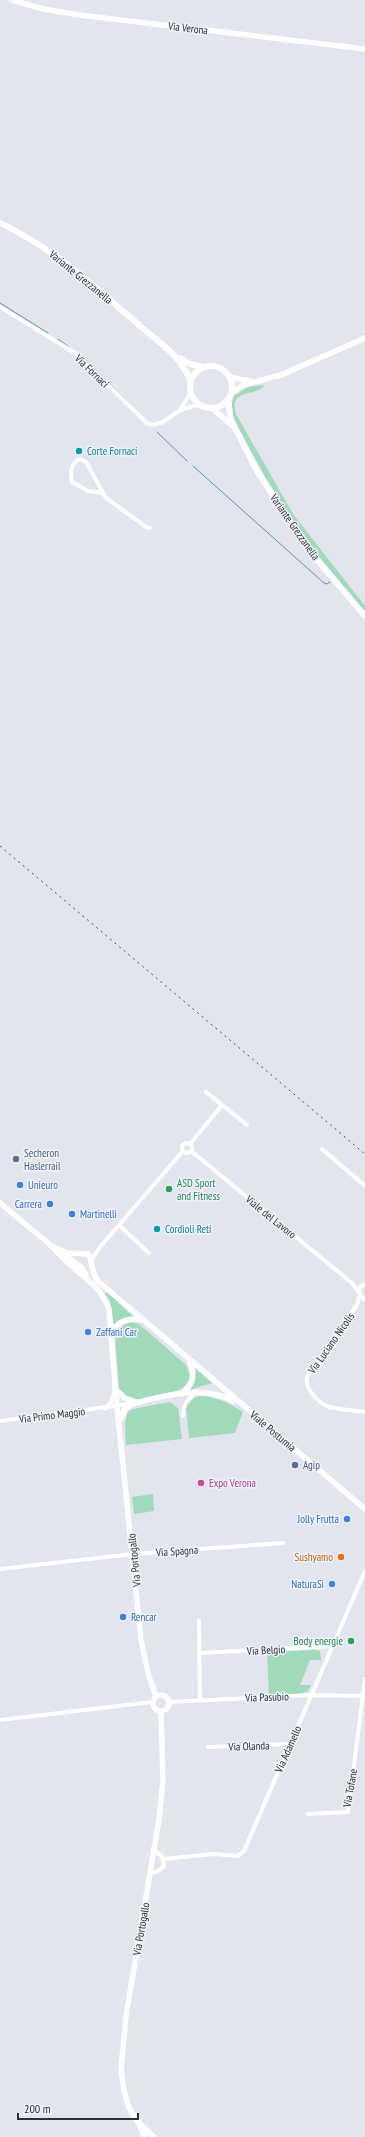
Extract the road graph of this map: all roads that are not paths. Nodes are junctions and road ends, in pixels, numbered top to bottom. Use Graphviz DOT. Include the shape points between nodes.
graph roads {
  1 [pos="12,0"];
  2 [pos="365,50"];
  3 [pos="0,223"];
  4 [pos="0,307"];
  5 [pos="365,338"];
  6 [pos="175,355"];
  7 [pos="204,367"];
  8 [pos="230,377"];
  9 [pos="254,382"];
  10 [pos="191,383"];
  11 [pos="191,392"];
  12 [pos="231,393"];
  13 [pos="228,400"];
  14 [pos="200,405"];
  15 [pos="211,408"];
  16 [pos="180,411"];
  17 [pos="235,430"];
  18 [pos="102,494"];
  19 [pos="150,528"];
  20 [pos="365,616"];
  21 [pos="206,1092"];
  22 [pos="222,1105"];
  23 [pos="247,1125"];
  24 [pos="190,1144"];
  25 [pos="322,1149"];
  26 [pos="190,1150"];
  27 [pos="183,1151"];
  28 [pos="365,1186"];
  29 [pos="0,1203"];
  30 [pos="120,1225"];
  31 [pos="52,1246"];
  32 [pos="100,1246"];
  33 [pos="83,1253"];
  34 [pos="149,1253"];
  35 [pos="91,1262"];
  36 [pos="76,1264"];
  37 [pos="82,1268"];
  38 [pos="88,1279"];
  39 [pos="352,1283"];
  40 [pos="365,1284"];
  41 [pos="359,1295"];
  42 [pos="365,1301"];
  43 [pos="357,1305"];
  44 [pos="144,1321"];
  45 [pos="112,1335"];
  46 [pos="189,1360"];
  47 [pos="115,1388"];
  48 [pos="198,1392"];
  49 [pos="182,1394"];
  50 [pos="134,1403"];
  51 [pos="117,1407"];
  52 [pos="105,1409"];
  53 [pos="247,1409"];
  54 [pos="365,1412"];
  55 [pos="183,1416"];
  56 [pos="0,1421"];
  57 [pos="118,1422"];
  58 [pos="357,1501"];
  59 [pos="365,1504"];
  60 [pos="365,1509"];
  61 [pos="283,1543"];
  62 [pos="133,1554"];
  63 [pos="0,1569"];
  64 [pos="365,1571"];
  65 [pos="199,1621"];
  66 [pos="332,1646"];
  67 [pos="200,1654"];
  68 [pos="365,1678"];
  69 [pos="312,1695"];
  70 [pos="156,1696"];
  71 [pos="364,1696"];
  72 [pos="200,1700"];
  73 [pos="152,1702"];
  74 [pos="169,1702"];
  75 [pos="161,1711"];
  76 [pos="0,1720"];
  77 [pos="290,1744"];
  78 [pos="208,1747"];
  79 [pos="308,1814"];
  80 [pos="155,1851"];
  81 [pos="164,1859"];
  82 [pos="151,1873"];
  83 [pos="138,2122"];
  84 [pos="145,2137"];
  85 [pos="154,2137"];
  1 -- 2 [label="main road, Via Verona" via="79,15"];
  3 -- 6 [label="main road, Variante Grezzanella" via="59,257"];
  4 -- 16 [label="street, Via Fornaci" via="75,353 147,423 159,424"];
  5 -- 9 [label="main road" via="281,375"];
  6 -- 7 [label="main road, Variante Grezzanella" via="190,364"];
  6 -- 10 [label="main road, Variante Grezzanella" via="186,370"];
  7 -- 8 [label="main road, Variante Grezzanella" via="220,368"];
  7 -- 10 [label="main road" via="194,374"];
  8 -- 9 [label="main road"];
  8 -- 12 [label="main road"];
  9 -- 12 [label="main road" via="243,385"];
  10 -- 11 [label="main road, Variante Grezzanella"];
  11 -- 14 [label="main road"];
  11 -- 16 [label="street, Via Fornaci"];
  12 -- 13 [label="main road"];
  13 -- 15 [label="main road"];
  13 -- 17 [label="main road, Variante Grezzanella"];
  14 -- 15 [label="main road, Variante Grezzanella"];
  14 -- 16 [label="street, Via Fornaci"];
  15 -- 17 [label="main road, Variante Grezzanella"];
  17 -- 20 [label="main road, Variante Grezzanella" via="257,471 308,549"];
  18 -- 18 [label="street" via="86,462 80,459 76,461 72,467 72,482 88,491"];
  18 -- 19 [label="street"];
  21 -- 22 [label="street"];
  22 -- 23 [label="street"];
  22 -- 24 [label="street"];
  24 -- 26 [label="street"];
  24 -- 27 [label="street" via="183,1144"];
  25 -- 28 [label="street"];
  26 -- 27 [label="street"];
  26 -- 39 [label="street, Viale del Lavoro"];
  27 -- 30 [label="street"];
  29 -- 31 [label="main road"];
  30 -- 32 [label="street"];
  30 -- 34 [label="street"];
  31 -- 33 [label="main road" via="67,1253"];
  31 -- 36 [label="main road"];
  31 -- 38 [label="main road" via="57,1254"];
  32 -- 33 [label="street"];
  32 -- 35 [label="street"];
  33 -- 35 [label="main road, Viale Postumia"];
  33 -- 36 [label="main road" via="76,1259"];
  35 -- 37 [label="main road" via="86,1268"];
  35 -- 44 [label="main road, Viale Postumia" via="92,1274 99,1282"];
  36 -- 37 [label="main road"];
  37 -- 38 [label="main road"];
  38 -- 45 [label="main road" via="106,1300"];
  39 -- 40 [label="street"];
  39 -- 41 [label="street, Viale del Lavoro"];
  40 -- 41 [label="street, Via Luciano Nicolis" via="360,1287"];
  41 -- 42 [label="street, Viale del Lavoro"];
  41 -- 43 [label="street, Via Luciano Nicolis"];
  42 -- 43 [label="street, Via Luciano Nicolis"];
  43 -- 54 [label="street, Via Luciano Nicolis" via="305,1382 307,1389 327,1406"];
  44 -- 45 [label="main road" via="124,1321 116,1326"];
  44 -- 46 [label="main road, Viale Postumia"];
  45 -- 47 [label="main road"];
  46 -- 49 [label="main road" via="193,1380"];
  46 -- 53 [label="main road, Viale Postumia"];
  47 -- 50 [label="main road"];
  47 -- 51 [label="main road, Via Portogallo"];
  47 -- 52 [label="street" via="113,1399"];
  48 -- 49 [label="main road"];
  48 -- 53 [label="main road" via="221,1394"];
  48 -- 55 [label="street" via="187,1400"];
  49 -- 50 [label="main road, Via Primo Maggio"];
  50 -- 51 [label="street, Via Primo Maggio"];
  50 -- 57 [label="main road" via="125,1409"];
  51 -- 52 [label="street, Via Primo Maggio"];
  51 -- 57 [label="main road, Via Portogallo"];
  52 -- 56 [label="street, Via Primo Maggio"];
  52 -- 57 [label="street" via="115,1414"];
  53 -- 58 [label="main road, Viale Postumia"];
  57 -- 62 [label="main road, Via Portogallo"];
  58 -- 59 [label="main road, Viale Postumia"];
  58 -- 60 [label="main road, Viale Postumia"];
  61 -- 62 [label="street, Via Spagna"];
  62 -- 63 [label="street, Via Spagna"];
  62 -- 70 [label="main road, Via Portogallo" via="141,1640"];
  64 -- 66 [label="street, Via Adamello"];
  65 -- 67 [label="street"];
  66 -- 67 [label="street, Via Belgio"];
  66 -- 69 [label="street, Via Adamello"];
  67 -- 72 [label="street"];
  68 -- 71 [label="street, Via Tofane"];
  69 -- 71 [label="street, Via Pasubio"];
  69 -- 72 [label="street, Via Pasubio"];
  69 -- 77 [label="street, Via Adamello"];
  70 -- 73 [label="main road"];
  70 -- 74 [label="main road" via="163,1694"];
  71 -- 79 [label="street, Via Tofane" via="348,1812"];
  72 -- 74 [label="street, Via Pasubio"];
  73 -- 75 [label="main road" via="154,1708"];
  73 -- 76 [label="street"];
  74 -- 75 [label="main road" via="166,1709"];
  75 -- 80 [label="main road, Via Portogallo" via="163,1781"];
  77 -- 78 [label="street, Via Olanda"];
  77 -- 81 [label="street, Via Adamello" via="244,1851 238,1856 213,1854"];
  80 -- 81 [label="street"];
  80 -- 82 [label="main road, Via Portogallo"];
  81 -- 82 [label="street" via="164,1866"];
  82 -- 83 [label="main road, Via Portogallo" via="121,2048 124,2091 129,2108"];
  83 -- 84 [label="main road"];
  83 -- 85 [label="main road, Via Portogallo"];
}
